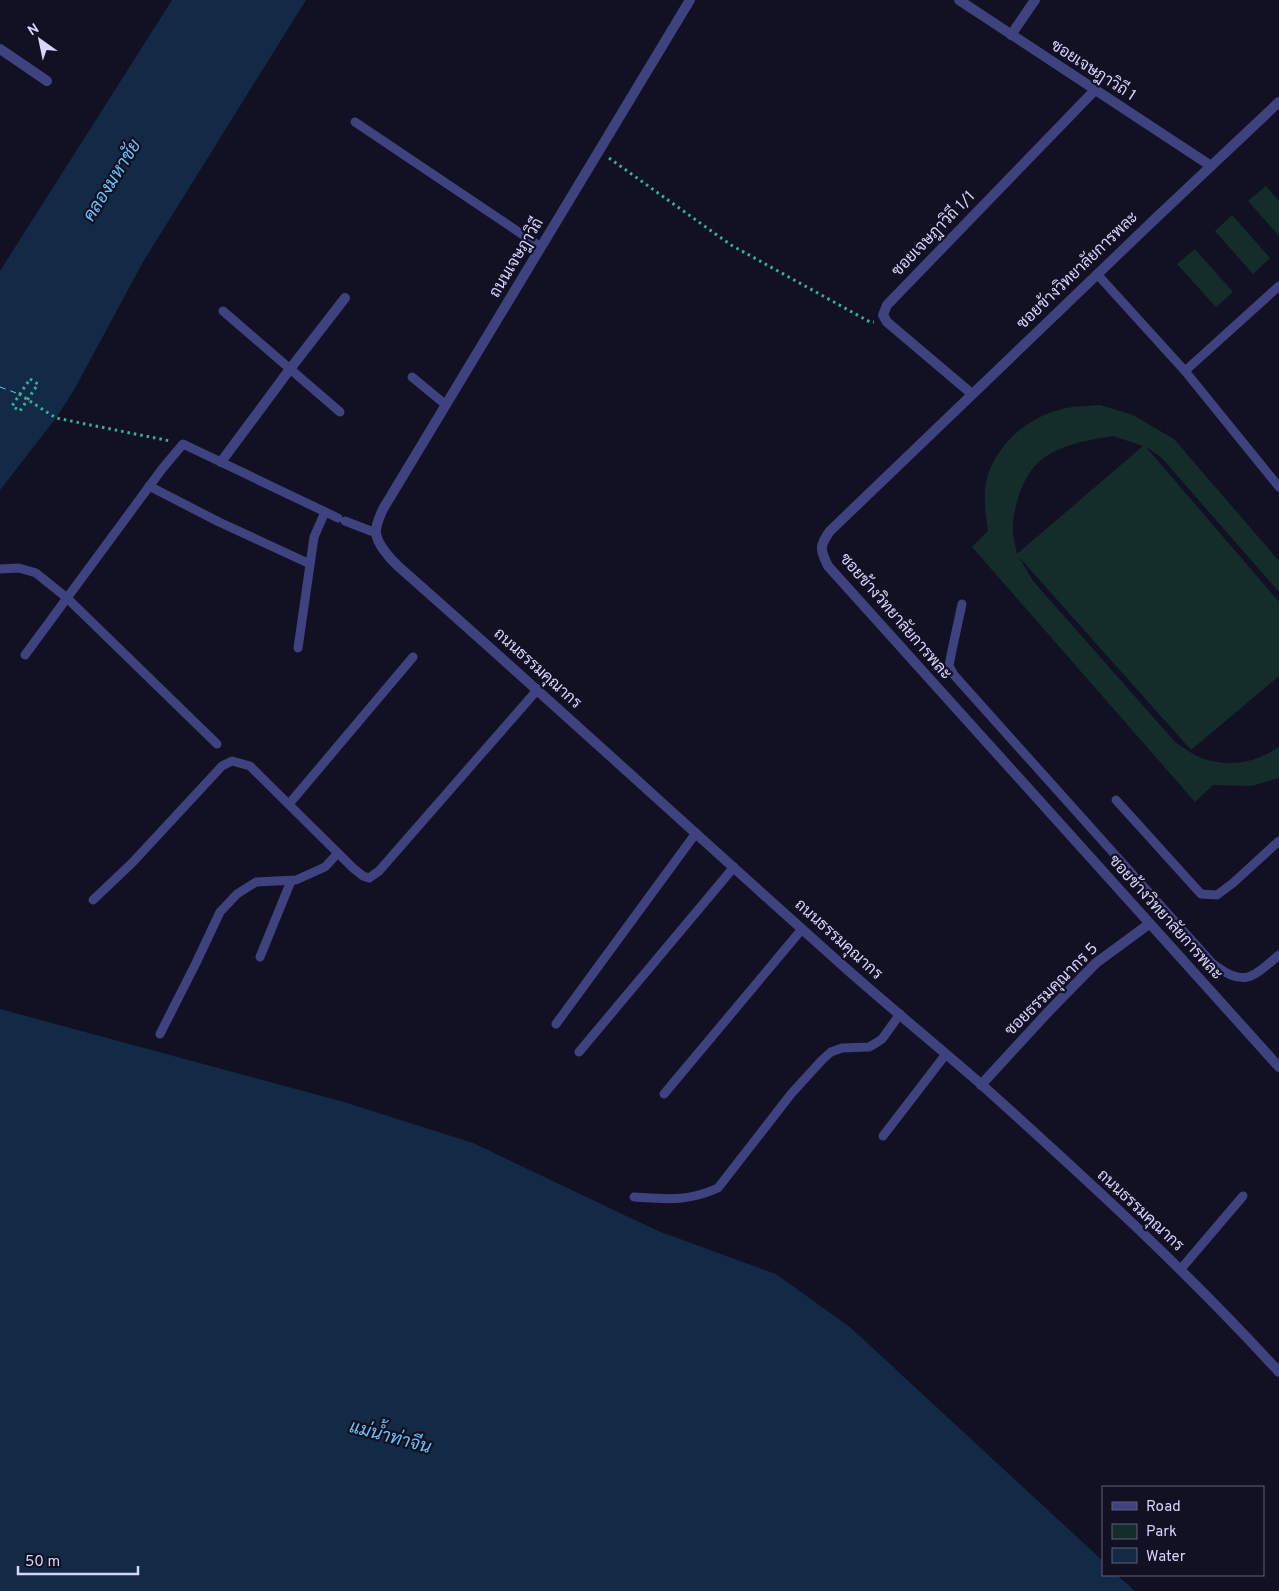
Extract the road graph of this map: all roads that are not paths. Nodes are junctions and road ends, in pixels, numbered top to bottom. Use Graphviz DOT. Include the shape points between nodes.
graph roads {
  1 [pos="690,0"];
  2 [pos="959,0"];
  3 [pos="1035,0"];
  4 [pos="1012,35"];
  5 [pos="0,49"];
  6 [pos="47,81"];
  7 [pos="1095,90"];
  8 [pos="1279,102"];
  9 [pos="355,122"];
  10 [pos="1211,166"];
  11 [pos="541,247"];
  12 [pos="1097,274"];
  13 [pos="1279,286"];
  14 [pos="345,298"];
  15 [pos="223,311"];
  16 [pos="290,369"];
  17 [pos="1184,371"];
  18 [pos="412,377"];
  19 [pos="972,394"];
  20 [pos="446,405"];
  21 [pos="340,412"];
  22 [pos="221,462"];
  23 [pos="149,486"];
  24 [pos="1279,487"];
  25 [pos="325,512"];
  26 [pos="376,533"];
  27 [pos="310,564"];
  28 [pos="0,569"];
  29 [pos="67,598"];
  30 [pos="962,604"];
  31 [pos="298,648"];
  32 [pos="25,655"];
  33 [pos="414,657"];
  34 [pos="538,689"];
  35 [pos="218,744"];
  36 [pos="1116,800"];
  37 [pos="289,804"];
  38 [pos="696,833"];
  39 [pos="1279,841"];
  40 [pos="338,853"];
  41 [pos="734,867"];
  42 [pos="291,880"];
  43 [pos="94,900"];
  44 [pos="1150,924"];
  45 [pos="802,929"];
  46 [pos="1279,955"];
  47 [pos="260,956"];
  48 [pos="900,1014"];
  49 [pos="556,1024"];
  50 [pos="160,1034"];
  51 [pos="579,1052"];
  52 [pos="946,1054"];
  53 [pos="1279,1067"];
  54 [pos="981,1085"];
  55 [pos="664,1094"];
  56 [pos="883,1136"];
  57 [pos="1243,1196"];
  58 [pos="634,1197"];
  59 [pos="1180,1270"];
  60 [pos="1279,1372"];
  1 -- 11 [label="street, ถนนเจษฎาวิถี"];
  2 -- 4 [label="street, ซอยเจษฎาวิถี 1"];
  3 -- 4 [label="street"];
  4 -- 7 [label="street, ซอยเจษฎาวิถี 1"];
  5 -- 6 [label="street"];
  7 -- 10 [label="street, ซอยเจษฎาวิถี 1"];
  7 -- 19 [label="street, ซอยเจษฎาวิถี 1/1" via="887,304 883,315 887,322"];
  8 -- 10 [label="street, ซอยข้างวิทยาลัยการพละ"];
  9 -- 11 [label="lane"];
  10 -- 12 [label="street, ซอยข้างวิทยาลัยการพละ"];
  11 -- 20 [label="street, ถนนเจษฎาวิถี"];
  12 -- 17 [label="lane"];
  12 -- 19 [label="street, ซอยข้างวิทยาลัยการพละ"];
  13 -- 17 [label="lane"];
  14 -- 16 [label="street"];
  15 -- 16 [label="lane"];
  16 -- 21 [label="lane"];
  16 -- 22 [label="street"];
  17 -- 24 [label="lane"];
  18 -- 20 [label="lane"];
  19 -- 44 [label="street, ซอยข้างวิทยาลัยการพละ" via="830,531 822,541 824,557 828,566"];
  20 -- 26 [label="street, ถนนเจษฎาวิถี" via="383,509"];
  22 -- 23 [label="lane" via="183,444"];
  22 -- 25 [label="lane"];
  23 -- 27 [label="lane"];
  23 -- 29 [label="lane"];
  25 -- 26 [label="lane"];
  25 -- 27 [label="lane" via="314,537"];
  26 -- 34 [label="street, ถนนธรรมคุณากร" via="391,559"];
  27 -- 31 [label="lane"];
  28 -- 29 [label="lane" via="19,568 36,573"];
  29 -- 32 [label="lane"];
  29 -- 35 [label="lane"];
  30 -- 46 [label="lane" via="950,655 949,666 954,676 1212,963 1224,973 1238,978 1250,977"];
  33 -- 37 [label="lane"];
  34 -- 38 [label="street, ถนนธรรมคุณากร"];
  34 -- 40 [label="lane" via="379,871 369,878 363,876"];
  36 -- 39 [label="lane" via="1201,894 1217,895"];
  37 -- 40 [label="lane"];
  37 -- 43 [label="lane" via="250,766 232,761 226,763"];
  38 -- 41 [label="street, ถนนธรรมคุณากร"];
  38 -- 49 [label="lane"];
  40 -- 42 [label="lane" via="324,867"];
  41 -- 45 [label="street, ถนนธรรมคุณากร"];
  41 -- 51 [label="lane"];
  42 -- 47 [label="lane"];
  42 -- 50 [label="lane" via="256,882 237,894 220,912"];
  44 -- 53 [label="street, ซอยข้างวิทยาลัยการพละ"];
  44 -- 54 [label="street, ซอยธรรมคุณากร 5" via="1096,963"];
  45 -- 48 [label="street, ถนนธรรมคุณากร"];
  45 -- 55 [label="lane"];
  48 -- 52 [label="street, ถนนธรรมคุณากร"];
  48 -- 58 [label="lane" via="876,1043 869,1047 842,1048 822,1060 791,1094 718,1188 678,1200"];
  52 -- 54 [label="street, ถนนธรรมคุณากร"];
  52 -- 56 [label="lane"];
  54 -- 59 [label="street, ถนนธรรมคุณากร"];
  57 -- 59 [label="lane"];
  59 -- 60 [label="street, ถนนธรรมคุณากร"];
}
